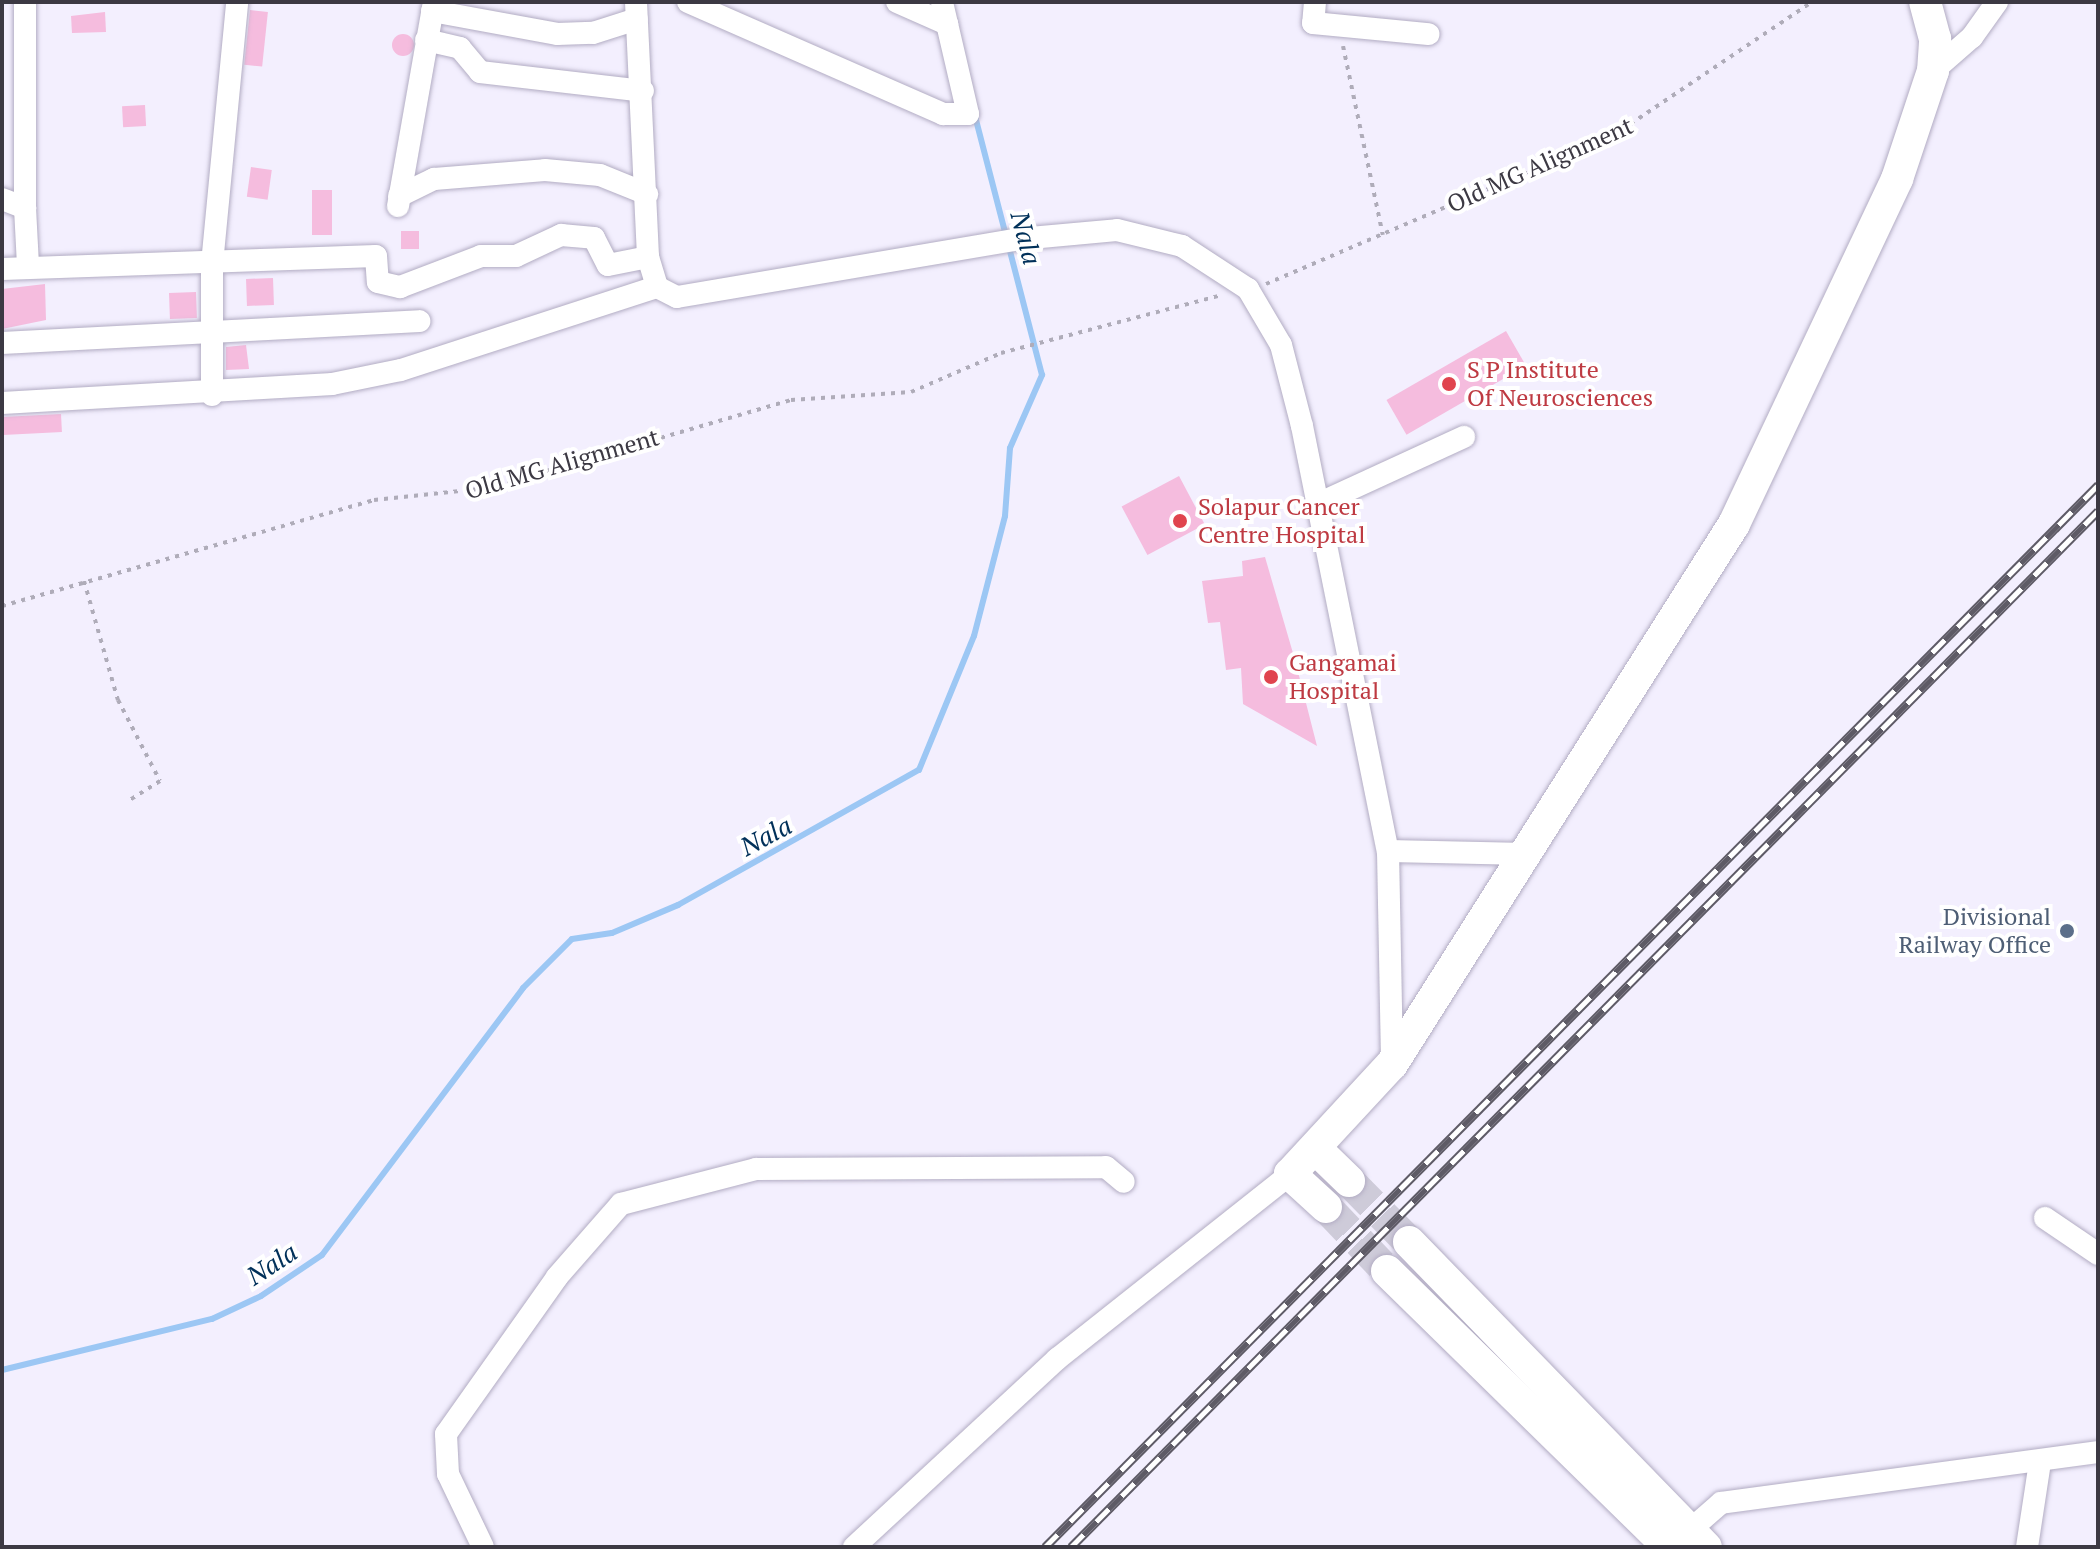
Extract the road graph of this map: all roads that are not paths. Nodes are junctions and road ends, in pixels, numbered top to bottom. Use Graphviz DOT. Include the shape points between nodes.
graph roads {
  1 [pos="25,2"];
  2 [pos="237,2"];
  3 [pos="688,2"];
  4 [pos="897,2"];
  5 [pos="1315,2"];
  6 [pos="1925,2"];
  7 [pos="1997,2"];
  8 [pos="433,6"];
  9 [pos="636,10"];
  10 [pos="944,13"];
  11 [pos="1428,34"];
  12 [pos="426,40"];
  13 [pos="1933,71"];
  14 [pos="643,91"];
  15 [pos="647,194"];
  16 [pos="2,199"];
  17 [pos="25,208"];
  18 [pos="648,257"];
  19 [pos="212,264"];
  20 [pos="28,265"];
  21 [pos="2,269"];
  22 [pos="657,287"];
  23 [pos="419,321"];
  24 [pos="210,334"];
  25 [pos="2,343"];
  26 [pos="212,395"];
  27 [pos="2,403"];
  28 [pos="1464,437"];
  29 [pos="1316,505"];
  30 [pos="1388,851"];
  31 [pos="1527,854"];
  32 [pos="1392,1064"];
  33 [pos="1316,1149"];
  34 [pos="1290,1174"];
  35 [pos="1349,1181"];
  36 [pos="1124,1182"];
  37 [pos="1326,1207"];
  38 [pos="2045,1218"];
  39 [pos="1409,1242"];
  40 [pos="2098,1254"];
  41 [pos="1387,1271"];
  42 [pos="2098,1452"];
  43 [pos="2040,1462"];
  44 [pos="1688,1541"];
  45 [pos="483,1547"];
  46 [pos="854,1547"];
  47 [pos="2027,1547"];
  1 -- 17 [label="street"];
  2 -- 19 [label="street"];
  3 -- 10 [label="street" via="943,114 968,114"];
  4 -- 10 [label="street"];
  5 -- 11 [label="street" via="1313,23"];
  6 -- 13 [label="street" via="1935,39"];
  7 -- 13 [label="street" via="1972,37"];
  8 -- 9 [label="street" via="557,34 593,33"];
  8 -- 12 [label="street"];
  9 -- 14 [label="street"];
  12 -- 14 [label="street" via="460,48 480,72"];
  12 -- 15 [label="street" via="398,203 458,175 545,170 600,175"];
  13 -- 31 [label="street" via="1856,275 1734,524"];
  14 -- 15 [label="street"];
  15 -- 18 [label="street"];
  16 -- 17 [label="street"];
  17 -- 20 [label="street"];
  18 -- 19 [label="street" via="608,265 594,238 561,235 516,256 481,256 400,287 378,282 376,256"];
  18 -- 22 [label="street"];
  19 -- 20 [label="street"];
  19 -- 24 [label="street"];
  20 -- 21 [label="street"];
  22 -- 26 [label="street" via="401,370"];
  22 -- 29 [label="street" via="677,297 743,290 1019,239 1147,232 1182,246 1248,289 1281,345"];
  23 -- 24 [label="street"];
  24 -- 25 [label="street"];
  24 -- 26 [label="street"];
  26 -- 27 [label="street"];
  28 -- 29 [label="street"];
  29 -- 30 [label="street"];
  30 -- 31 [label="street"];
  30 -- 32 [label="street"];
  31 -- 32 [label="street"];
  32 -- 33 [label="street"];
  33 -- 34 [label="street"];
  33 -- 35 [label="street"];
  34 -- 37 [label="street"];
  34 -- 46 [label="street" via="1057,1359"];
  36 -- 45 [label="street" via="1106,1167 756,1169 621,1204 557,1277 446,1434 448,1474"];
  38 -- 40 [label="street"];
  39 -- 44 [label="street"];
  41 -- 44 [label="street"];
  42 -- 43 [label="street"];
  43 -- 44 [label="street" via="1721,1503"];
  43 -- 47 [label="street"];
}
